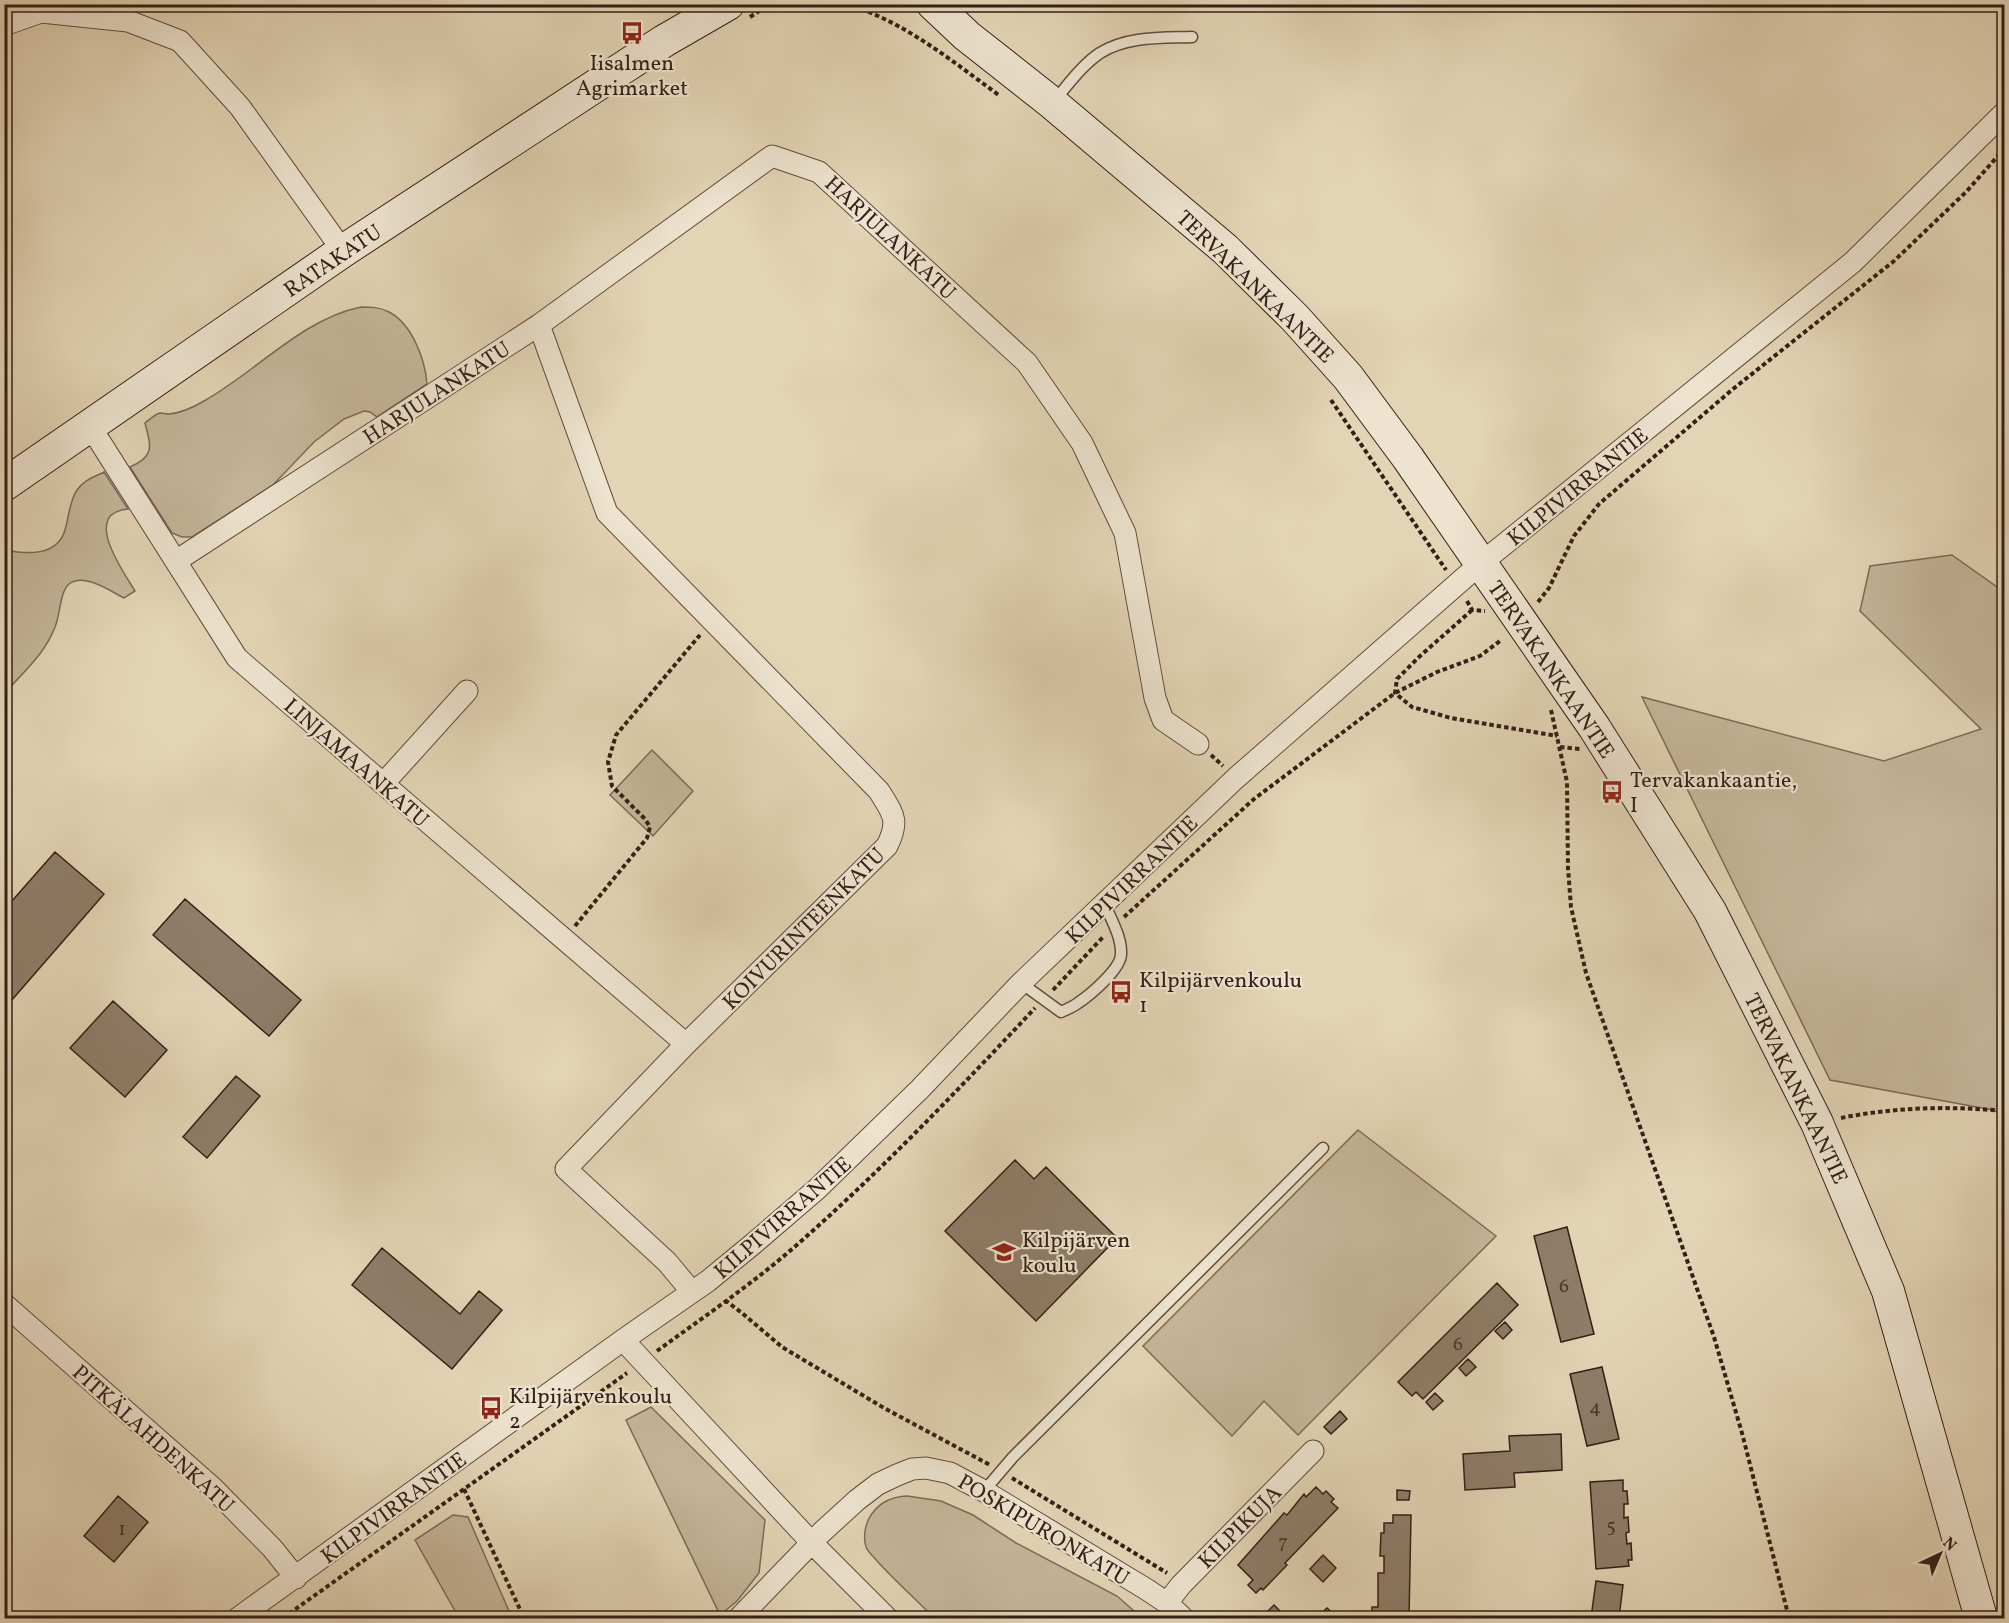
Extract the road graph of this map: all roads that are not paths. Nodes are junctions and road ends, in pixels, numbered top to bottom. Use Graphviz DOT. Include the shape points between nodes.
graph roads {
  1 [pos="705,4"];
  2 [pos="728,4"];
  3 [pos="909,4"];
  4 [pos="933,4"];
  5 [pos="4,25"];
  6 [pos="967,36"];
  7 [pos="1192,37"];
  8 [pos="664,41"];
  9 [pos="1052,103"];
  10 [pos="2004,113"];
  11 [pos="343,251"];
  12 [pos="539,325"];
  13 [pos="90,426"];
  14 [pos="4,485"];
  15 [pos="176,561"];
  16 [pos="1480,564"];
  17 [pos="467,691"];
  18 [pos="1198,744"];
  19 [pos="383,784"];
  20 [pos="1105,904"];
  21 [pos="1021,983"];
  22 [pos="686,1044"];
  23 [pos="1323,1148"];
  24 [pos="700,1287"];
  25 [pos="4,1304"];
  26 [pos="623,1340"];
  27 [pos="1313,1451"];
  28 [pos="984,1491"];
  29 [pos="812,1544"];
  30 [pos="296,1578"];
  31 [pos="1167,1603"];
  32 [pos="238,1618"];
  33 [pos="739,1618"];
  34 [pos="887,1618"];
  35 [pos="1184,1618"];
  36 [pos="1981,1618"];
  1 -- 8 [label="street, RATAKATU"];
  2 -- 8 [label="street, RATAKATU"];
  3 -- 6 [label="street, TERVAKANKAANTIE"];
  4 -- 6 [label="street, TERVAKANKAANTIE"];
  5 -- 11 [label="street" via="41,12 128,21 180,40 240,107"];
  6 -- 9 [label="street, TERVAKANKAANTIE"];
  7 -- 9 [label="lane" via="1141,39 1116,45 1082,69"];
  8 -- 11 [label="street, RATAKATU"];
  9 -- 16 [label="street, TERVAKANKAANTIE" via="1225,249 1295,318 1348,377"];
  10 -- 16 [label="street, KILPIVIRRANTIE" via="1853,262"];
  11 -- 13 [label="street, RATAKATU"];
  12 -- 15 [label="street, HARJULANKATU"];
  12 -- 18 [label="street, HARJULANKATU" via="772,156 819,172 1027,363 1082,443 1125,533 1155,698 1163,720"];
  12 -- 22 [label="street, KOIVURINTEENKATU" via="607,513 879,791 892,812 895,830 887,846"];
  13 -- 14 [label="street, RATAKATU"];
  13 -- 15 [label="street, LINJAMAANKATU"];
  15 -- 19 [label="street, LINJAMAANKATU" via="237,658"];
  16 -- 20 [label="street, KILPIVIRRANTIE" via="1236,778"];
  16 -- 36 [label="street, TERVAKANKAANTIE" via="1594,727 1710,911 1817,1123 1888,1291"];
  17 -- 19 [label="street"];
  19 -- 22 [label="street, LINJAMAANKATU"];
  20 -- 21 [label="street, KILPIVIRRANTIE"];
  20 -- 21 [label="lane" via="1122,950 1114,970 1077,1004 1061,1012"];
  21 -- 24 [label="street, KILPIVIRRANTIE" via="817,1190"];
  22 -- 24 [label="street, KOIVURINTEENKATU" via="566,1169 667,1262"];
  23 -- 28 [label="lane"];
  24 -- 26 [label="street, KILPIVIRRANTIE"];
  25 -- 30 [label="street, PITKÄLAHDENKATU" via="214,1489"];
  26 -- 29 [label="street"];
  26 -- 30 [label="street, KILPIVIRRANTIE"];
  27 -- 31 [label="street, KILPIKUJA"];
  28 -- 29 [label="street, POSKIPURONKATU" via="950,1473 912,1469 878,1484"];
  28 -- 31 [label="street, POSKIPURONKATU"];
  29 -- 33 [label="street, POSKIPURONKATU"];
  29 -- 34 [label="street"];
  30 -- 32 [label="street, KILPIVIRRANTIE"];
  31 -- 35 [label="street, POSKIPURONKATU"];
}
